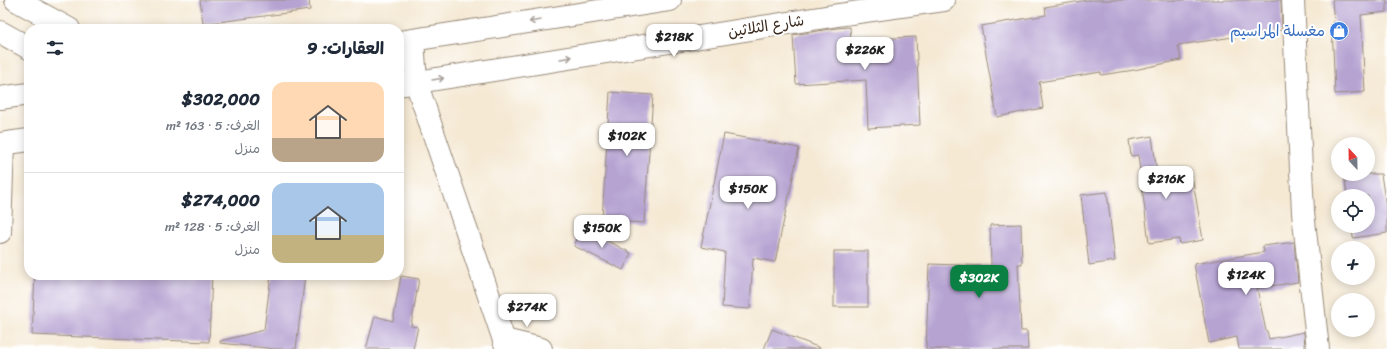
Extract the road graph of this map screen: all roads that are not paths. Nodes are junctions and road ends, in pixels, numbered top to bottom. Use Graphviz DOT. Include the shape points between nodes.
graph roads {
  1 [pos="16,0"];
  2 [pos="670,0"];
  3 [pos="944,0"];
  4 [pos="1293,0"];
  5 [pos="837,7"];
  6 [pos="60,24"];
  7 [pos="0,32"];
  8 [pos="406,42"];
  9 [pos="24,45"];
  10 [pos="407,84"];
  11 [pos="24,95"];
  12 [pos="0,98"];
  13 [pos="24,141"];
  14 [pos="2,144"];
  15 [pos="0,232"];
  16 [pos="506,345"];
  17 [pos="541,349"];
  18 [pos="1318,349"];
  1 -- 6 [label="street"];
  2 -- 8 [label="street, one-way"];
  3 -- 5 [label="street, شارع الثلاثين"];
  4 -- 18 [label="street" via="1303,212"];
  10 -- 5 [label="street, شارع الثلاثين, one-way"];
  7 -- 9 [label="street"];
  8 -- 10 [label="street"];
  10 -- 16 [label="street"];
  11 -- 12 [label="street"];
  13 -- 14 [label="street"];
  14 -- 15 [label="street"];
  16 -- 17 [label="street"];
}
